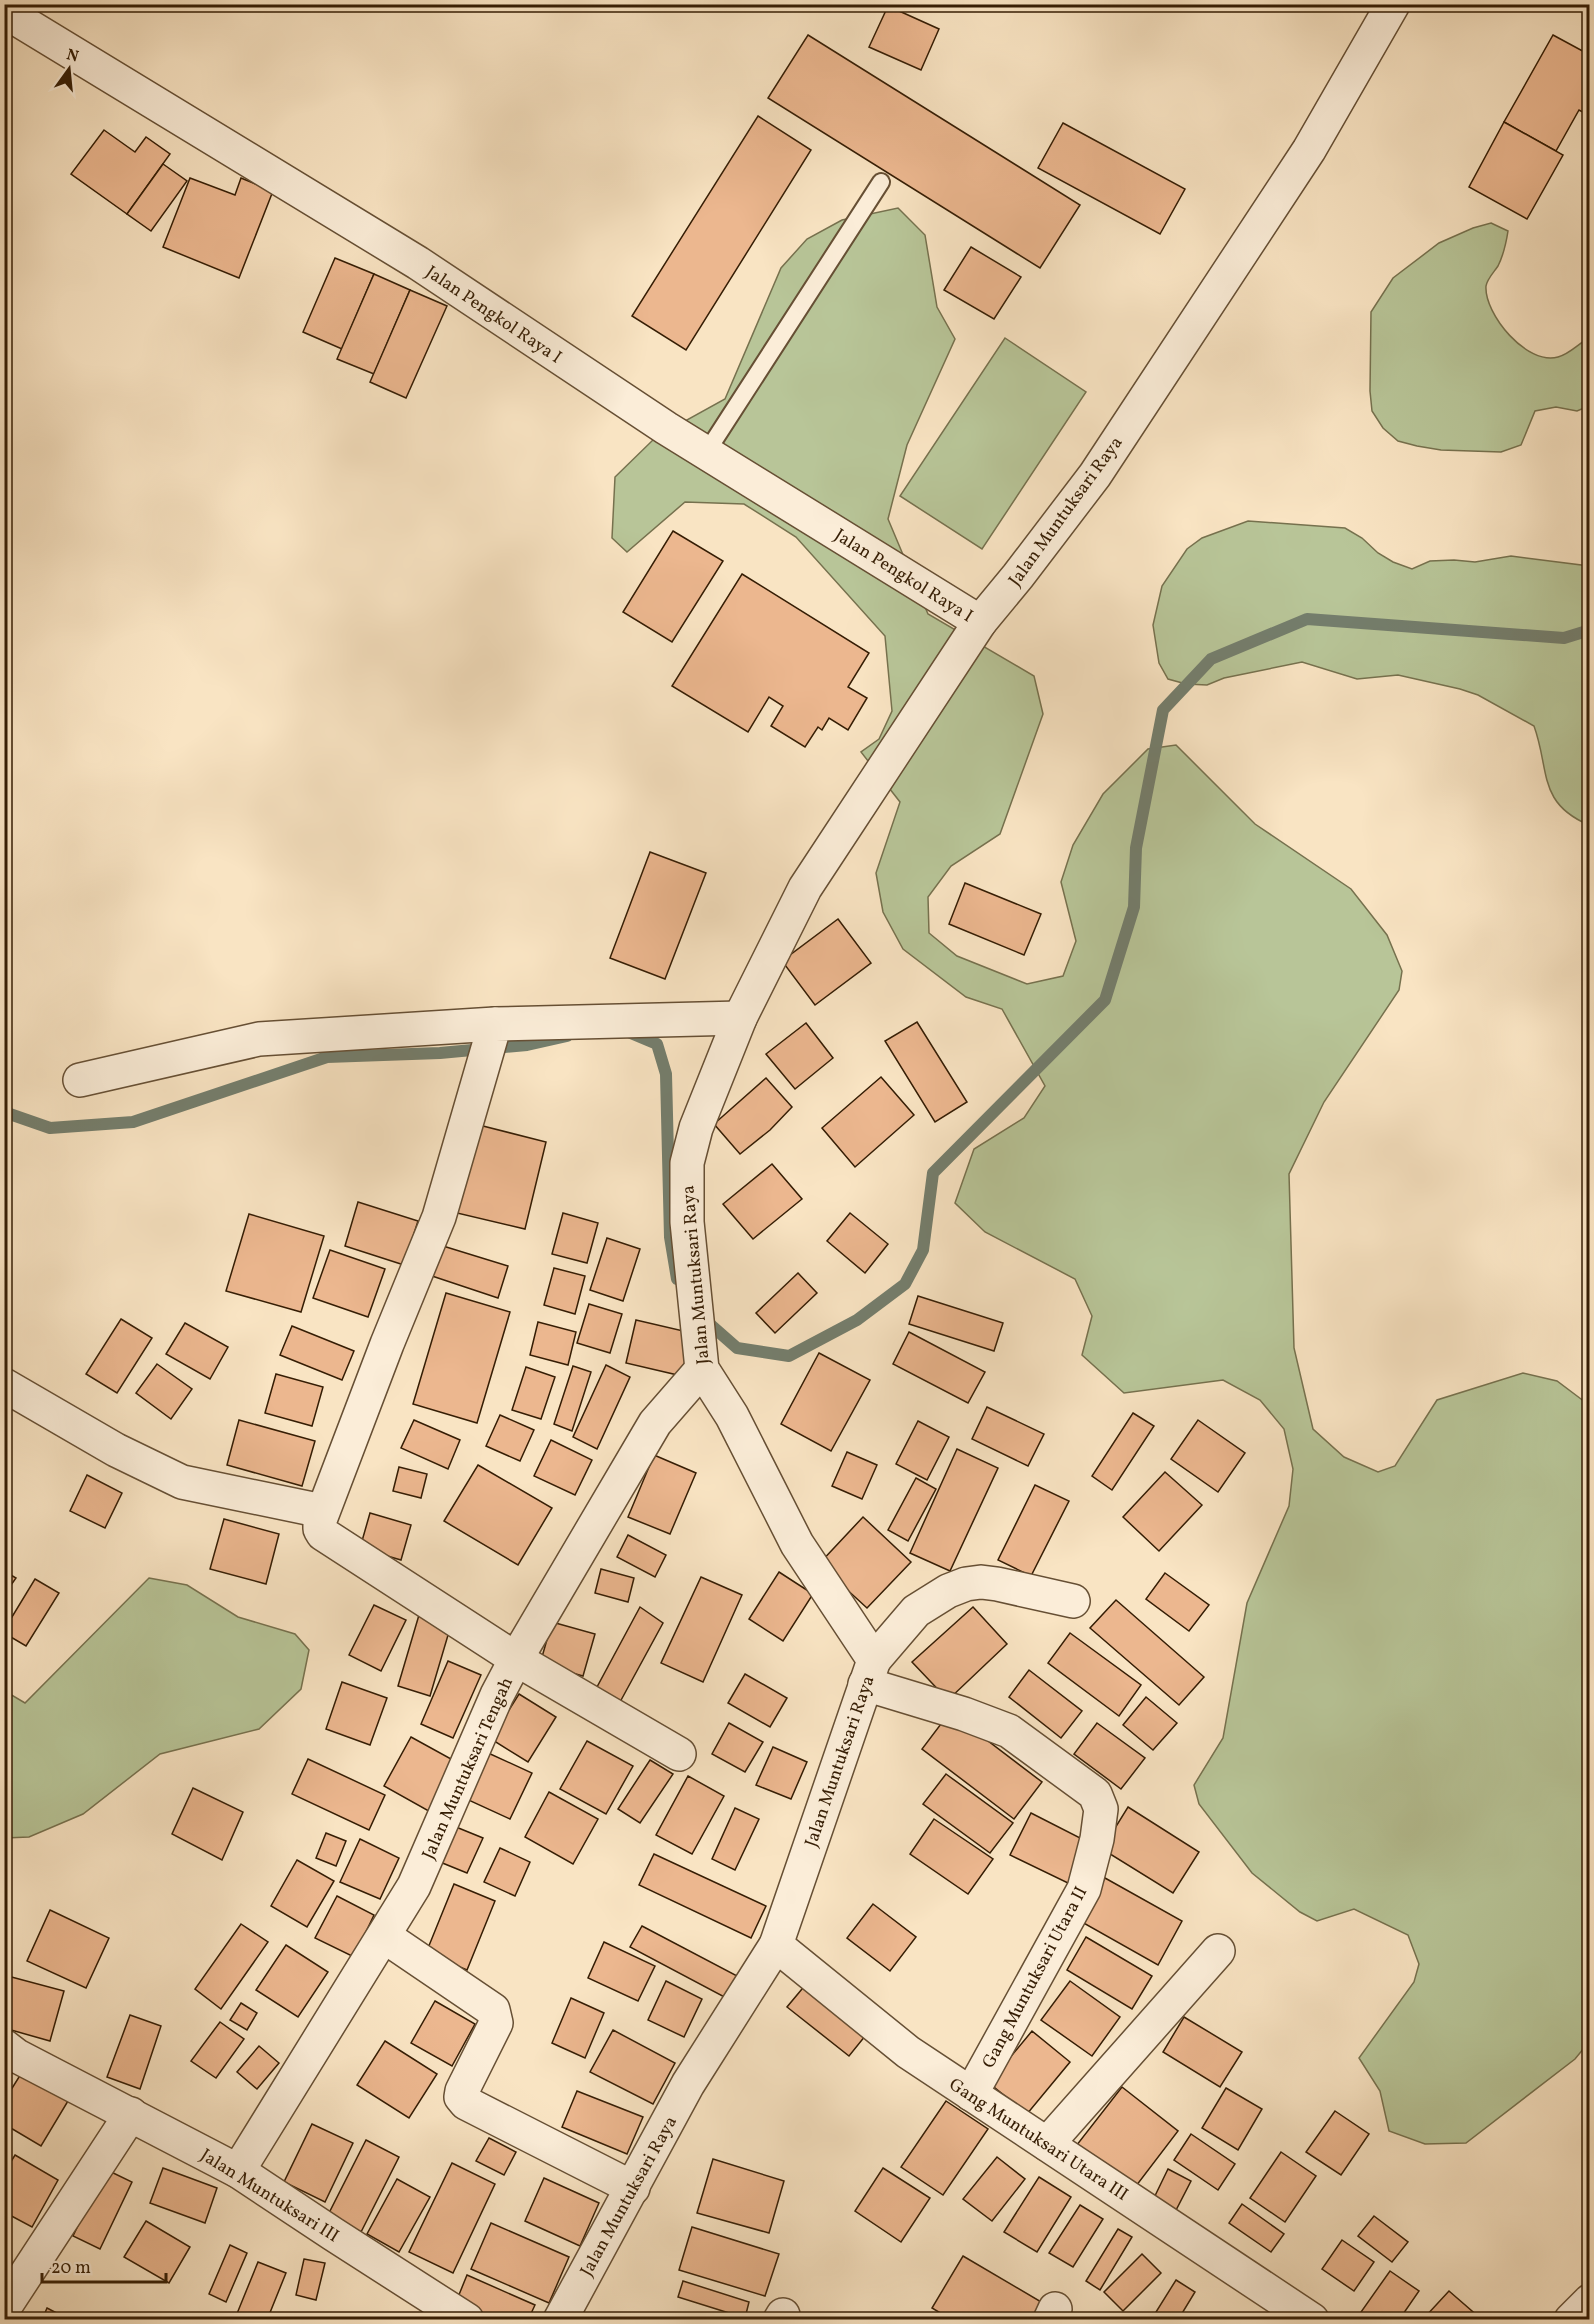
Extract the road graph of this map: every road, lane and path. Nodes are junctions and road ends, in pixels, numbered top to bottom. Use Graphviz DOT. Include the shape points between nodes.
graph roads {
  1 [pos="1393,4"];
  2 [pos="4,11"];
  3 [pos="881,182"];
  4 [pos="706,453"];
  5 [pos="980,622"];
  6 [pos="740,1018"];
  7 [pos="493,1031"];
  8 [pos="80,1080"];
  9 [pos="702,1369"];
  10 [pos="4,1385"];
  11 [pos="322,1511"];
  12 [pos="1073,1601"];
  13 [pos="516,1659"];
  14 [pos="870,1672"];
  15 [pos="679,1754"];
  16 [pos="384,1936"];
  17 [pos="776,1945"];
  18 [pos="1218,1951"];
  19 [pos="4,2046"];
  20 [pos="971,2094"];
  21 [pos="131,2114"];
  22 [pos="1047,2144"];
  23 [pos="237,2170"];
  24 [pos="633,2188"];
  25 [pos="1590,2301"];
  26 [pos="4,2308"];
  27 [pos="467,2319"];
  28 [pos="560,2319"];
  29 [pos="1312,2319"];
  30 [pos="1571,2319"];
  1 -- 5 [label="street, Jalan Muntuksari Raya" via="1309,150 1095,475"];
  2 -- 4 [label="street, Jalan Pengkol Raya I" via="418,263"];
  3 -- 4 [label="lane"];
  4 -- 5 [label="street, Jalan Pengkol Raya I"];
  5 -- 6 [label="street, Jalan Muntuksari Raya" via="805,888"];
  6 -- 7 [label="street"];
  6 -- 9 [label="street, Jalan Muntuksari Raya" via="696,1128 687,1164 687,1222"];
  7 -- 8 [label="street" via="259,1039"];
  7 -- 11 [label="street" via="439,1217"];
  9 -- 13 [label="street, Jalan Muntuksari Tengah" via="655,1423"];
  9 -- 14 [label="street, Jalan Muntuksari Raya" via="732,1416 797,1544"];
  10 -- 11 [label="street" via="116,1450 182,1482"];
  11 -- 13 [label="street" via="323,1534"];
  12 -- 14 [label="street" via="997,1584 966,1584 916,1611"];
  13 -- 15 [label="street"];
  13 -- 16 [label="street, Jalan Muntuksari Tengah" via="414,1886"];
  14 -- 17 [label="street, Jalan Muntuksari Raya"];
  14 -- 20 [label="street, Gang Muntuksari Utara II" via="1010,1731 1095,1794 1101,1809 1098,1839 1084,1888"];
  16 -- 23 [label="street, Jalan Muntuksari Tengah"];
  16 -- 24 [label="street" via="495,2014 496,2023 462,2091 466,2103"];
  17 -- 20 [label="street, Gang Muntuksari Utara III" via="908,2052"];
  17 -- 24 [label="street, Jalan Muntuksari Raya" via="688,2084"];
  18 -- 22 [label="street"];
  19 -- 21 [label="street, Jalan Muntuksari III"];
  20 -- 22 [label="street, Gang Muntuksari Utara III"];
  21 -- 23 [label="street, Jalan Muntuksari III"];
  21 -- 26 [label="street"];
  22 -- 29 [label="street, Gang Muntuksari Utara III"];
  23 -- 27 [label="street, Jalan Muntuksari III"];
  24 -- 28 [label="street, Jalan Muntuksari Raya"];
  25 -- 30 [label="street"];
}
